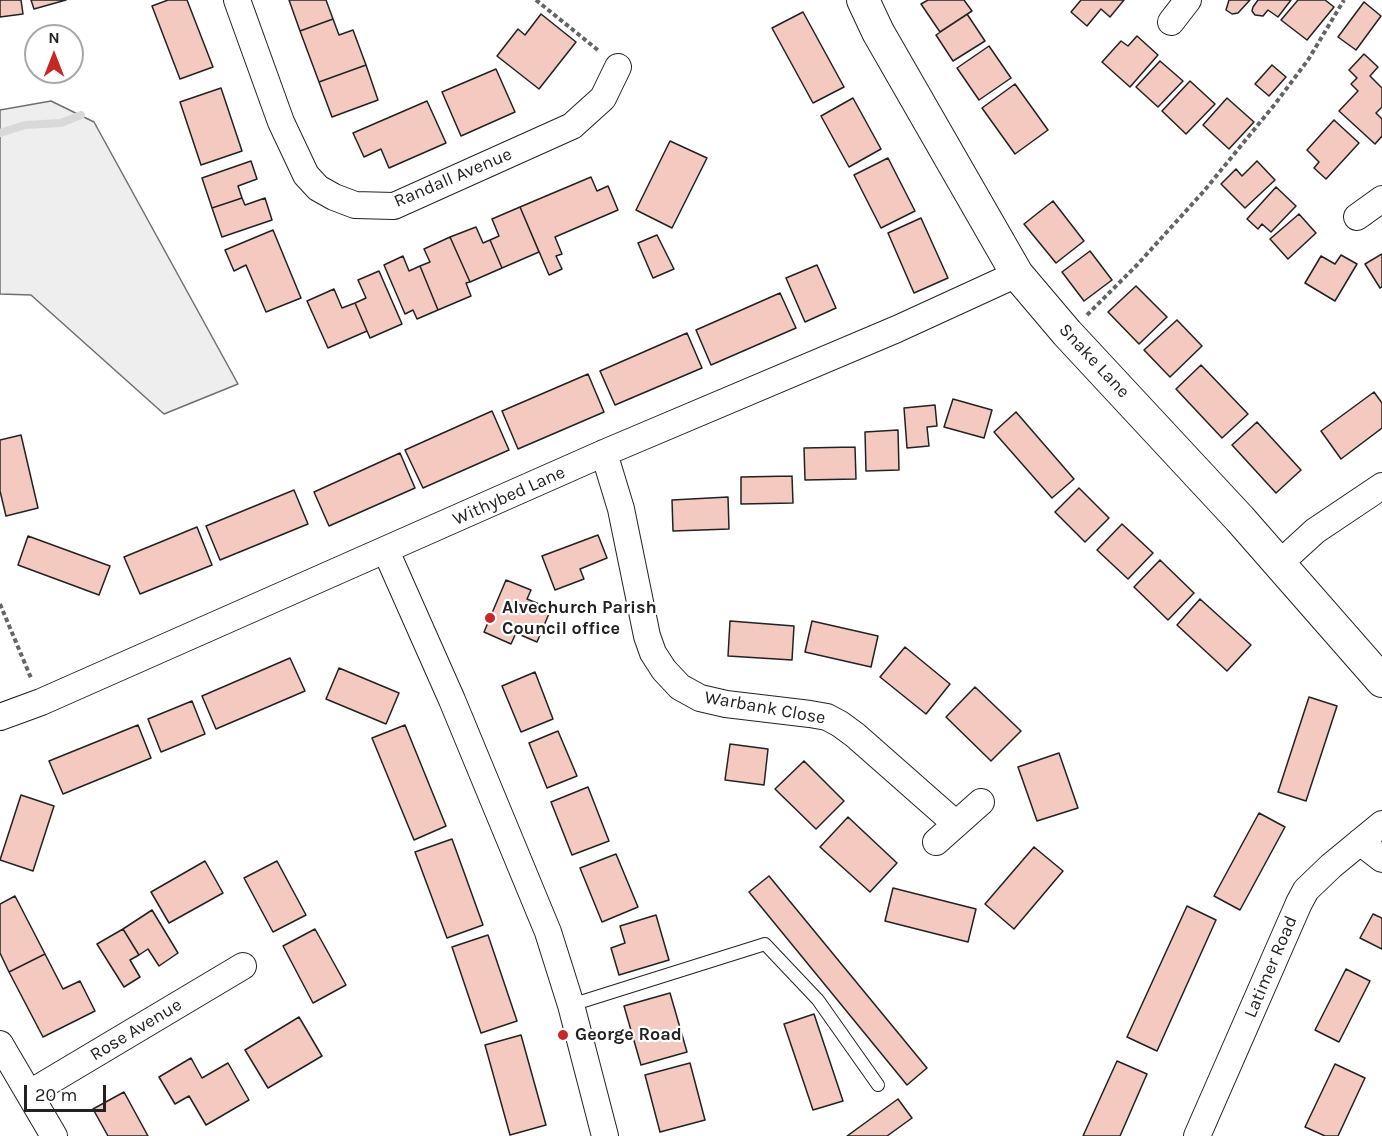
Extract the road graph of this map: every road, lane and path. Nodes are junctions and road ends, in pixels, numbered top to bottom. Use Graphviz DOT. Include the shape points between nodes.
graph roads {
  1 [pos="237,0"];
  2 [pos="536,0"];
  3 [pos="863,0"];
  4 [pos="1188,0"];
  5 [pos="1344,0"];
  6 [pos="1171,22"];
  7 [pos="618,67"];
  8 [pos="1382,199"];
  9 [pos="1357,217"];
  10 [pos="1017,274"];
  11 [pos="1067,333"];
  12 [pos="603,453"];
  13 [pos="1382,486"];
  14 [pos="386,551"];
  15 [pos="1279,564"];
  16 [pos="0,604"];
  17 [pos="1382,681"];
  18 [pos="42,702"];
  19 [pos="0,717"];
  20 [pos="981,802"];
  21 [pos="956,824"];
  22 [pos="1382,824"];
  23 [pos="936,842"];
  24 [pos="1360,842"];
  25 [pos="1382,859"];
  26 [pos="243,966"];
  27 [pos="571,1005"];
  28 [pos="0,1044"];
  29 [pos="878,1085"];
  30 [pos="30,1093"];
  31 [pos="54,1136"];
  32 [pos="605,1136"];
  33 [pos="1197,1136"];
  1 -- 7 [label="street, Randall Avenue" via="281,122 306,174 318,188 355,205 394,206 572,126 603,98"];
  2 -- 7 [label="path"];
  3 -- 10 [label="street, Snake Lane"];
  4 -- 6 [label="street"];
  5 -- 11 [label="path" via="1301,69 1204,191 1104,299"];
  8 -- 9 [label="street"];
  10 -- 11 [label="street, Snake Lane"];
  10 -- 12 [label="street, Withybed Lane"];
  11 -- 15 [label="street, Snake Lane"];
  12 -- 14 [label="street, Withybed Lane"];
  12 -- 21 [label="street, Warbank Close" via="621,509 647,636 653,653 680,687 700,698 726,704 827,717"];
  13 -- 15 [label="street" via="1315,531"];
  14 -- 18 [label="street, Withybed Lane"];
  14 -- 27 [label="street" via="548,932"];
  15 -- 17 [label="street, Snake Lane"];
  16 -- 18 [label="path"];
  18 -- 19 [label="street, Withybed Lane"];
  20 -- 21 [label="street"];
  21 -- 23 [label="street"];
  22 -- 24 [label="street, Latimer Road"];
  24 -- 25 [label="street"];
  24 -- 33 [label="street, Latimer Road" via="1316,880 1299,903"];
  26 -- 30 [label="street, Rose Avenue"];
  27 -- 29 [label="lane" via="765,944 818,1000"];
  27 -- 32 [label="street"];
  28 -- 30 [label="street"];
  30 -- 31 [label="street"];
}
